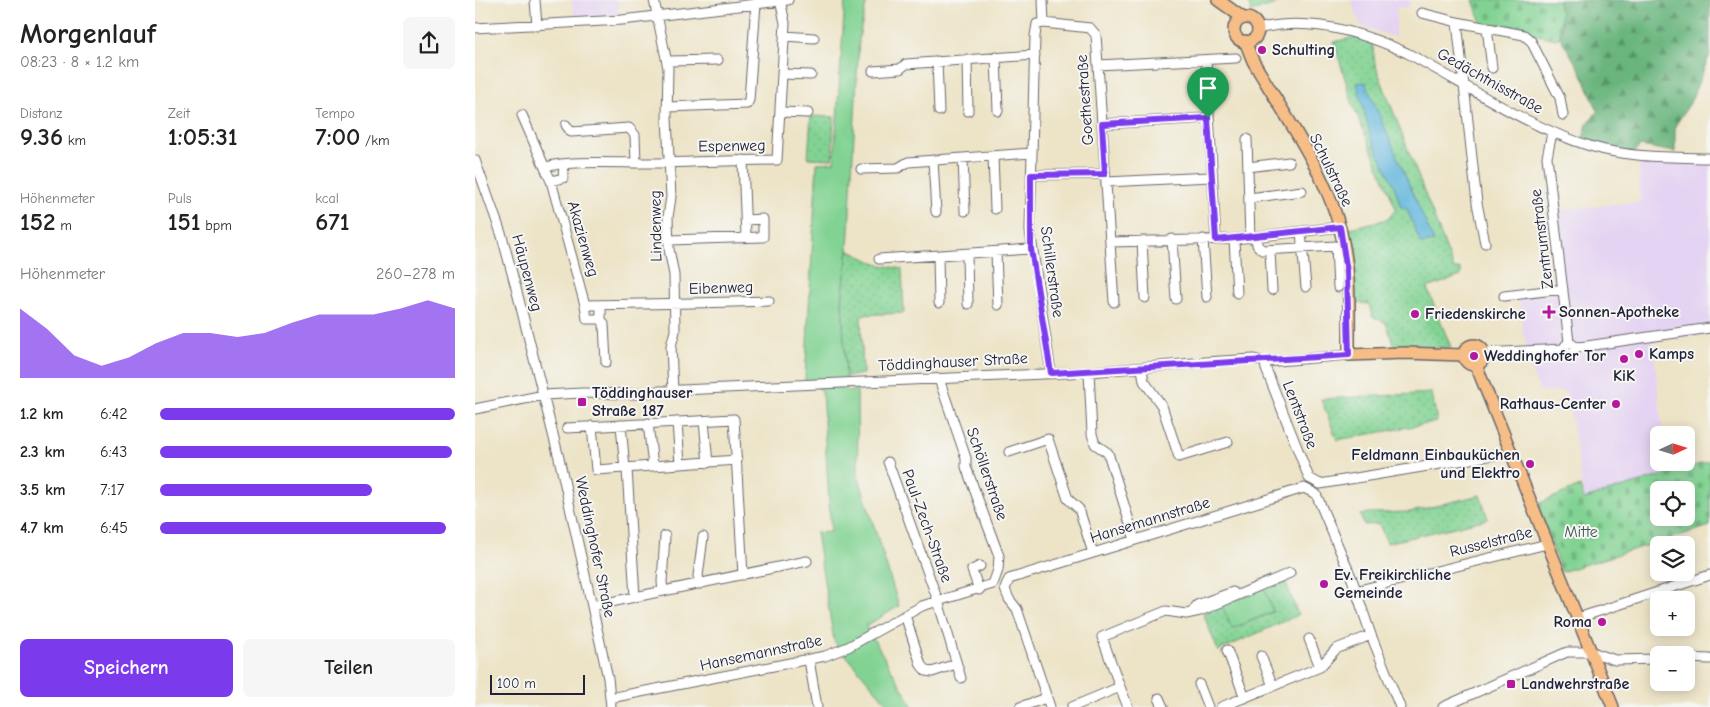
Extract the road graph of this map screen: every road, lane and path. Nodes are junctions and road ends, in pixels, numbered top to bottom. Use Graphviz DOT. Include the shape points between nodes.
graph roads {
  1 [pos="535,0"];
  2 [pos="654,0"];
  3 [pos="783,0"];
  4 [pos="1043,0"];
  5 [pos="1218,0"];
  6 [pos="743,2"];
  7 [pos="756,3"];
  8 [pos="1423,13"];
  9 [pos="658,14"];
  10 [pos="1239,21"];
  11 [pos="1044,22"];
  12 [pos="1457,22"];
  13 [pos="537,26"];
  14 [pos="475,28"];
  15 [pos="1487,28"];
  16 [pos="1258,29"];
  17 [pos="784,36"];
  18 [pos="815,38"];
  19 [pos="1245,41"];
  20 [pos="1035,55"];
  21 [pos="996,57"];
  22 [pos="1236,58"];
  23 [pos="717,60"];
  24 [pos="967,60"];
  25 [pos="1206,60"];
  26 [pos="667,61"];
  27 [pos="937,61"];
  28 [pos="1098,65"];
  29 [pos="1492,68"];
  30 [pos="873,71"];
  31 [pos="782,74"];
  32 [pos="811,75"];
  33 [pos="1462,83"];
  34 [pos="667,107"];
  35 [pos="968,111"];
  36 [pos="998,111"];
  37 [pos="780,112"];
  38 [pos="939,112"];
  39 [pos="808,113"];
  40 [pos="522,115"];
  41 [pos="1563,115"];
  42 [pos="1208,118"];
  43 [pos="1102,124"];
  44 [pos="566,125"];
  45 [pos="1552,133"];
  46 [pos="1247,138"];
  47 [pos="1032,153"];
  48 [pos="993,156"];
  49 [pos="963,158"];
  50 [pos="1710,158"];
  51 [pos="475,160"];
  52 [pos="743,160"];
  53 [pos="933,160"];
  54 [pos="669,162"];
  55 [pos="1289,162"];
  56 [pos="636,163"];
  57 [pos="564,164"];
  58 [pos="1247,167"];
  59 [pos="545,168"];
  60 [pos="861,169"];
  61 [pos="1031,175"];
  62 [pos="1211,177"];
  63 [pos="1105,178"];
  64 [pos="551,181"];
  65 [pos="1302,191"];
  66 [pos="1249,198"];
  67 [pos="995,209"];
  68 [pos="965,211"];
  69 [pos="936,212"];
  70 [pos="745,220"];
  71 [pos="1340,227"];
  72 [pos="1301,232"];
  73 [pos="1253,237"];
  74 [pos="746,238"];
  75 [pos="1203,239"];
  76 [pos="1234,239"];
  77 [pos="669,240"];
  78 [pos="1142,240"];
  79 [pos="1172,240"];
  80 [pos="1216,240"];
  81 [pos="1110,242"];
  82 [pos="1485,243"];
  83 [pos="1303,248"];
  84 [pos="1031,249"];
  85 [pos="1270,250"];
  86 [pos="996,252"];
  87 [pos="967,254"];
  88 [pos="937,256"];
  89 [pos="879,259"];
  90 [pos="1305,287"];
  91 [pos="1338,287"];
  92 [pos="1563,289"];
  93 [pos="1272,290"];
  94 [pos="1237,293"];
  95 [pos="1504,296"];
  96 [pos="1207,297"];
  97 [pos="1145,298"];
  98 [pos="1176,299"];
  99 [pos="769,301"];
  100 [pos="1114,302"];
  101 [pos="939,303"];
  102 [pos="674,304"];
  103 [pos="968,304"];
  104 [pos="585,305"];
  105 [pos="601,305"];
  106 [pos="998,305"];
  107 [pos="601,319"];
  108 [pos="1710,322"];
  109 [pos="1710,328"];
  110 [pos="1624,341"];
  111 [pos="1570,346"];
  112 [pos="1484,353"];
  113 [pos="1349,355"];
  114 [pos="1463,355"];
  115 [pos="606,362"];
  116 [pos="1265,362"];
  117 [pos="1476,365"];
  118 [pos="1142,369"];
  119 [pos="1089,372"];
  120 [pos="1051,373"];
  121 [pos="939,380"];
  122 [pos="673,390"];
  123 [pos="544,395"];
  124 [pos="475,409"];
  125 [pos="704,421"];
  126 [pos="677,422"];
  127 [pos="648,423"];
  128 [pos="621,425"];
  129 [pos="592,426"];
  130 [pos="567,428"];
  131 [pos="1228,442"];
  132 [pos="1009,452"];
  133 [pos="1494,455"];
  134 [pos="737,460"];
  135 [pos="887,462"];
  136 [pos="708,463"];
  137 [pos="681,464"];
  138 [pos="653,466"];
  139 [pos="626,468"];
  140 [pos="665,536"];
  141 [pos="703,537"];
  142 [pos="1135,540"];
  143 [pos="1547,544"];
  144 [pos="1093,553"];
  145 [pos="807,562"];
  146 [pos="979,566"];
  147 [pos="1290,574"];
  148 [pos="1710,574"];
  149 [pos="743,575"];
  150 [pos="995,579"];
  151 [pos="700,584"];
  152 [pos="979,590"];
  153 [pos="1355,591"];
  154 [pos="663,592"];
  155 [pos="635,597"];
  156 [pos="938,601"];
  157 [pos="592,606"];
  158 [pos="905,615"];
  159 [pos="1578,618"];
  160 [pos="1371,635"];
  161 [pos="1309,639"];
  162 [pos="1227,650"];
  163 [pos="1592,652"];
  164 [pos="1261,656"];
  165 [pos="1650,659"];
  166 [pos="1695,659"];
  167 [pos="809,660"];
  168 [pos="1710,661"];
  169 [pos="953,665"];
  170 [pos="1320,667"];
  171 [pos="961,678"];
  172 [pos="1199,684"];
  173 [pos="1273,686"];
  174 [pos="1120,687"];
  175 [pos="1245,698"];
  176 [pos="611,703"];
  177 [pos="1048,703"];
  178 [pos="817,707"];
  179 [pos="1020,707"];
  180 [pos="1072,707"];
  181 [pos="1128,707"];
  182 [pos="1208,707"];
  183 [pos="1221,707"];
  184 [pos="1400,707"];
  185 [pos="1443,707"];
  186 [pos="1613,707"];
  1 -- 13 [label="street"];
  2 -- 9 [label="street, Lindenweg"];
  3 -- 7 [label="street, Espenweg"];
  3 -- 17 [label="street, Espenweg"];
  4 -- 11 [label="street"];
  5 -- 10 [label="main road"];
  6 -- 7 [label="street, Espenweg"];
  6 -- 9 [label="street, Espenweg"];
  7 -- 34 [label="street" via="747,104"];
  8 -- 12 [label="street"];
  9 -- 13 [label="street, Espenweg" via="623,20"];
  9 -- 26 [label="street, Lindenweg"];
  10 -- 16 [label="main road" via="1251,19"];
  10 -- 19 [label="main road" via="1234,30"];
  11 -- 20 [label="street, Schillerstraße" via="1036,26"];
  11 -- 28 [label="street, Goethestraße" via="1094,30"];
  12 -- 15 [label="street"];
  12 -- 33 [label="street"];
  13 -- 14 [label="street, Espenweg"];
  15 -- 29 [label="street"];
  15 -- 41 [label="street" via="1524,35 1531,41 1560,98"];
  16 -- 19 [label="main road" via="1253,39"];
  16 -- 33 [label="street, Gedächtnisstraße" via="1297,23 1358,36 1399,49"];
  17 -- 18 [label="street"];
  17 -- 31 [label="street, Espenweg"];
  19 -- 71 [label="main road, Schulstraße" via="1253,61 1321,179"];
  20 -- 21 [label="street"];
  20 -- 47 [label="street, Schillerstraße"];
  21 -- 24 [label="street"];
  21 -- 36 [label="street"];
  22 -- 25 [label="street"];
  23 -- 26 [label="street"];
  24 -- 27 [label="street"];
  24 -- 35 [label="street"];
  25 -- 28 [label="street"];
  25 -- 42 [label="street"];
  26 -- 34 [label="street, Lindenweg"];
  27 -- 30 [label="street"];
  27 -- 38 [label="street"];
  28 -- 43 [label="street, Goethestraße"];
  31 -- 32 [label="street"];
  31 -- 37 [label="street, Espenweg"];
  33 -- 45 [label="street, Gedächtnisstraße"];
  33 -- 82 [label="street"];
  34 -- 54 [label="street, Lindenweg"];
  37 -- 39 [label="street"];
  37 -- 52 [label="street, Espenweg" via="777,160"];
  40 -- 59 [label="street, Akazienweg"];
  42 -- 43 [label="street"];
  42 -- 62 [label="street"];
  43 -- 63 [label="street, Goethestraße"];
  44 -- 56 [label="street" via="571,132 629,128 635,135"];
  45 -- 50 [label="street, Gedächtnisstraße" via="1589,146 1634,155"];
  45 -- 92 [label="street, Zentrumstraße" via="1547,157"];
  46 -- 58 [label="street"];
  47 -- 48 [label="street"];
  47 -- 61 [label="street, Schillerstraße"];
  48 -- 49 [label="street"];
  48 -- 67 [label="street"];
  49 -- 53 [label="street"];
  49 -- 68 [label="street"];
  51 -- 123 [label="street, Häupenweg" via="502,236"];
  52 -- 54 [label="street, Espenweg"];
  52 -- 70 [label="street"];
  53 -- 60 [label="street" via="908,162 898,168"];
  53 -- 69 [label="street"];
  54 -- 56 [label="street"];
  54 -- 77 [label="street, Lindenweg"];
  55 -- 58 [label="street"];
  56 -- 57 [label="street"];
  57 -- 59 [label="street"];
  57 -- 64 [label="street" via="563,178"];
  58 -- 66 [label="street"];
  59 -- 64 [label="street, Akazienweg"];
  61 -- 63 [label="street"];
  61 -- 84 [label="street, Schillerstraße"];
  62 -- 63 [label="street"];
  62 -- 80 [label="street"];
  63 -- 81 [label="street, Goethestraße"];
  64 -- 104 [label="street, Akazienweg"];
  65 -- 66 [label="street"];
  66 -- 73 [label="street"];
  70 -- 74 [label="street"];
  70 -- 74 [label="street" via="763,219 763,237"];
  71 -- 72 [label="street"];
  71 -- 113 [label="main road, Schulstraße" via="1347,272"];
  72 -- 73 [label="street"];
  72 -- 83 [label="street"];
  73 -- 76 [label="street"];
  73 -- 85 [label="street" via="1259,248"];
  74 -- 77 [label="street"];
  75 -- 79 [label="street"];
  75 -- 80 [label="street"];
  75 -- 96 [label="street"];
  76 -- 80 [label="street"];
  76 -- 94 [label="street"];
  77 -- 102 [label="street, Lindenweg"];
  78 -- 79 [label="street"];
  78 -- 81 [label="street"];
  78 -- 97 [label="street"];
  79 -- 98 [label="street"];
  81 -- 100 [label="street, Goethestraße"];
  83 -- 85 [label="street"];
  83 -- 90 [label="street"];
  83 -- 91 [label="street" via="1335,246"];
  84 -- 86 [label="street"];
  84 -- 120 [label="street, Schillerstraße"];
  85 -- 93 [label="street"];
  86 -- 87 [label="street"];
  86 -- 106 [label="street"];
  87 -- 88 [label="street"];
  87 -- 103 [label="street"];
  88 -- 89 [label="street"];
  88 -- 101 [label="street"];
  92 -- 95 [label="street"];
  92 -- 111 [label="street, Zentrumstraße"];
  99 -- 102 [label="street, Eibenweg"];
  102 -- 105 [label="street"];
  102 -- 122 [label="street, Lindenweg" via="675,331 671,346"];
  104 -- 105 [label="street"];
  104 -- 107 [label="street, Akazienweg" via="587,319"];
  105 -- 107 [label="street"];
  107 -- 115 [label="street"];
  108 -- 110 [label="street" via="1643,334"];
  109 -- 110 [label="street"];
  110 -- 111 [label="street"];
  111 -- 112 [label="street"];
  112 -- 114 [label="main road" via="1472,345"];
  112 -- 117 [label="main road" via="1483,361"];
  113 -- 114 [label="main road, Töddinghauser Straße"];
  113 -- 116 [label="street, Töddinghauser Straße"];
  114 -- 117 [label="main road" via="1466,362"];
  116 -- 118 [label="street, Töddinghauser Straße" via="1244,360"];
  116 -- 133 [label="street, Lentstraße" via="1309,478 1320,484"];
  117 -- 143 [label="main road"];
  118 -- 119 [label="street, Töddinghauser Straße"];
  118 -- 131 [label="street" via="1144,381 1162,406 1179,457"];
  119 -- 120 [label="street, Töddinghauser Straße"];
  119 -- 142 [label="street" via="1092,434 1095,444 1109,453"];
  120 -- 121 [label="street, Töddinghauser Straße"];
  121 -- 122 [label="street, Töddinghauser Straße"];
  121 -- 150 [label="street, Schöllerstraße" via="966,458 966,467 999,556"];
  122 -- 123 [label="street, Töddinghauser Straße" via="636,394"];
  123 -- 124 [label="street, Töddinghauser Straße"];
  123 -- 157 [label="street, Weddinghofer Straße"];
  125 -- 126 [label="street"];
  125 -- 134 [label="street" via="734,419"];
  125 -- 136 [label="street"];
  126 -- 127 [label="street"];
  126 -- 137 [label="street"];
  127 -- 128 [label="street"];
  127 -- 138 [label="street"];
  128 -- 129 [label="street"];
  128 -- 139 [label="street"];
  129 -- 130 [label="street"];
  129 -- 139 [label="street" via="596,470"];
  132 -- 144 [label="street" via="1048,439 1068,499 1079,509"];
  134 -- 136 [label="street"];
  134 -- 149 [label="street"];
  135 -- 156 [label="street, Paul-Zech-Straße"];
  136 -- 137 [label="street"];
  137 -- 138 [label="street"];
  138 -- 139 [label="street"];
  139 -- 155 [label="street"];
  140 -- 154 [label="street"];
  141 -- 151 [label="street" via="698,576"];
  142 -- 144 [label="street, Hansemannstraße"];
  142 -- 153 [label="street, Hansemannstraße" via="1304,488 1316,494"];
  143 -- 153 [label="street, Russelstraße"];
  143 -- 159 [label="main road"];
  144 -- 177 [label="street, Hansemannstraße" via="1009,579 1005,589 1017,609"];
  145 -- 149 [label="street"];
  146 -- 152 [label="street" via="972,570"];
  147 -- 174 [label="street" via="1210,607 1186,614 1166,611 1102,637"];
  148 -- 159 [label="street"];
  149 -- 151 [label="street"];
  150 -- 152 [label="street, Hansemannstraße" via="993,584"];
  151 -- 154 [label="street"];
  152 -- 156 [label="street, Hansemannstraße"];
  153 -- 160 [label="street"];
  154 -- 155 [label="street"];
  155 -- 157 [label="street"];
  156 -- 158 [label="street, Hansemannstraße"];
  156 -- 171 [label="street"];
  157 -- 176 [label="street, Weddinghofer Straße"];
  158 -- 167 [label="street, Hansemannstraße" via="848,647"];
  158 -- 169 [label="street" via="921,666 926,672"];
  159 -- 163 [label="main road"];
  160 -- 170 [label="street" via="1336,649"];
  160 -- 184 [label="street"];
  161 -- 170 [label="street"];
  162 -- 175 [label="street"];
  163 -- 165 [label="street" via="1615,660"];
  163 -- 185 [label="street" via="1560,654"];
  163 -- 186 [label="main road"];
  164 -- 173 [label="street"];
  166 -- 168 [label="street"];
  167 -- 176 [label="street, Hansemannstraße"];
  167 -- 178 [label="street"];
  170 -- 173 [label="street"];
  172 -- 182 [label="street"];
  173 -- 175 [label="street"];
  174 -- 180 [label="street"];
  174 -- 181 [label="street"];
  175 -- 183 [label="street"];
  177 -- 179 [label="street"];
}
